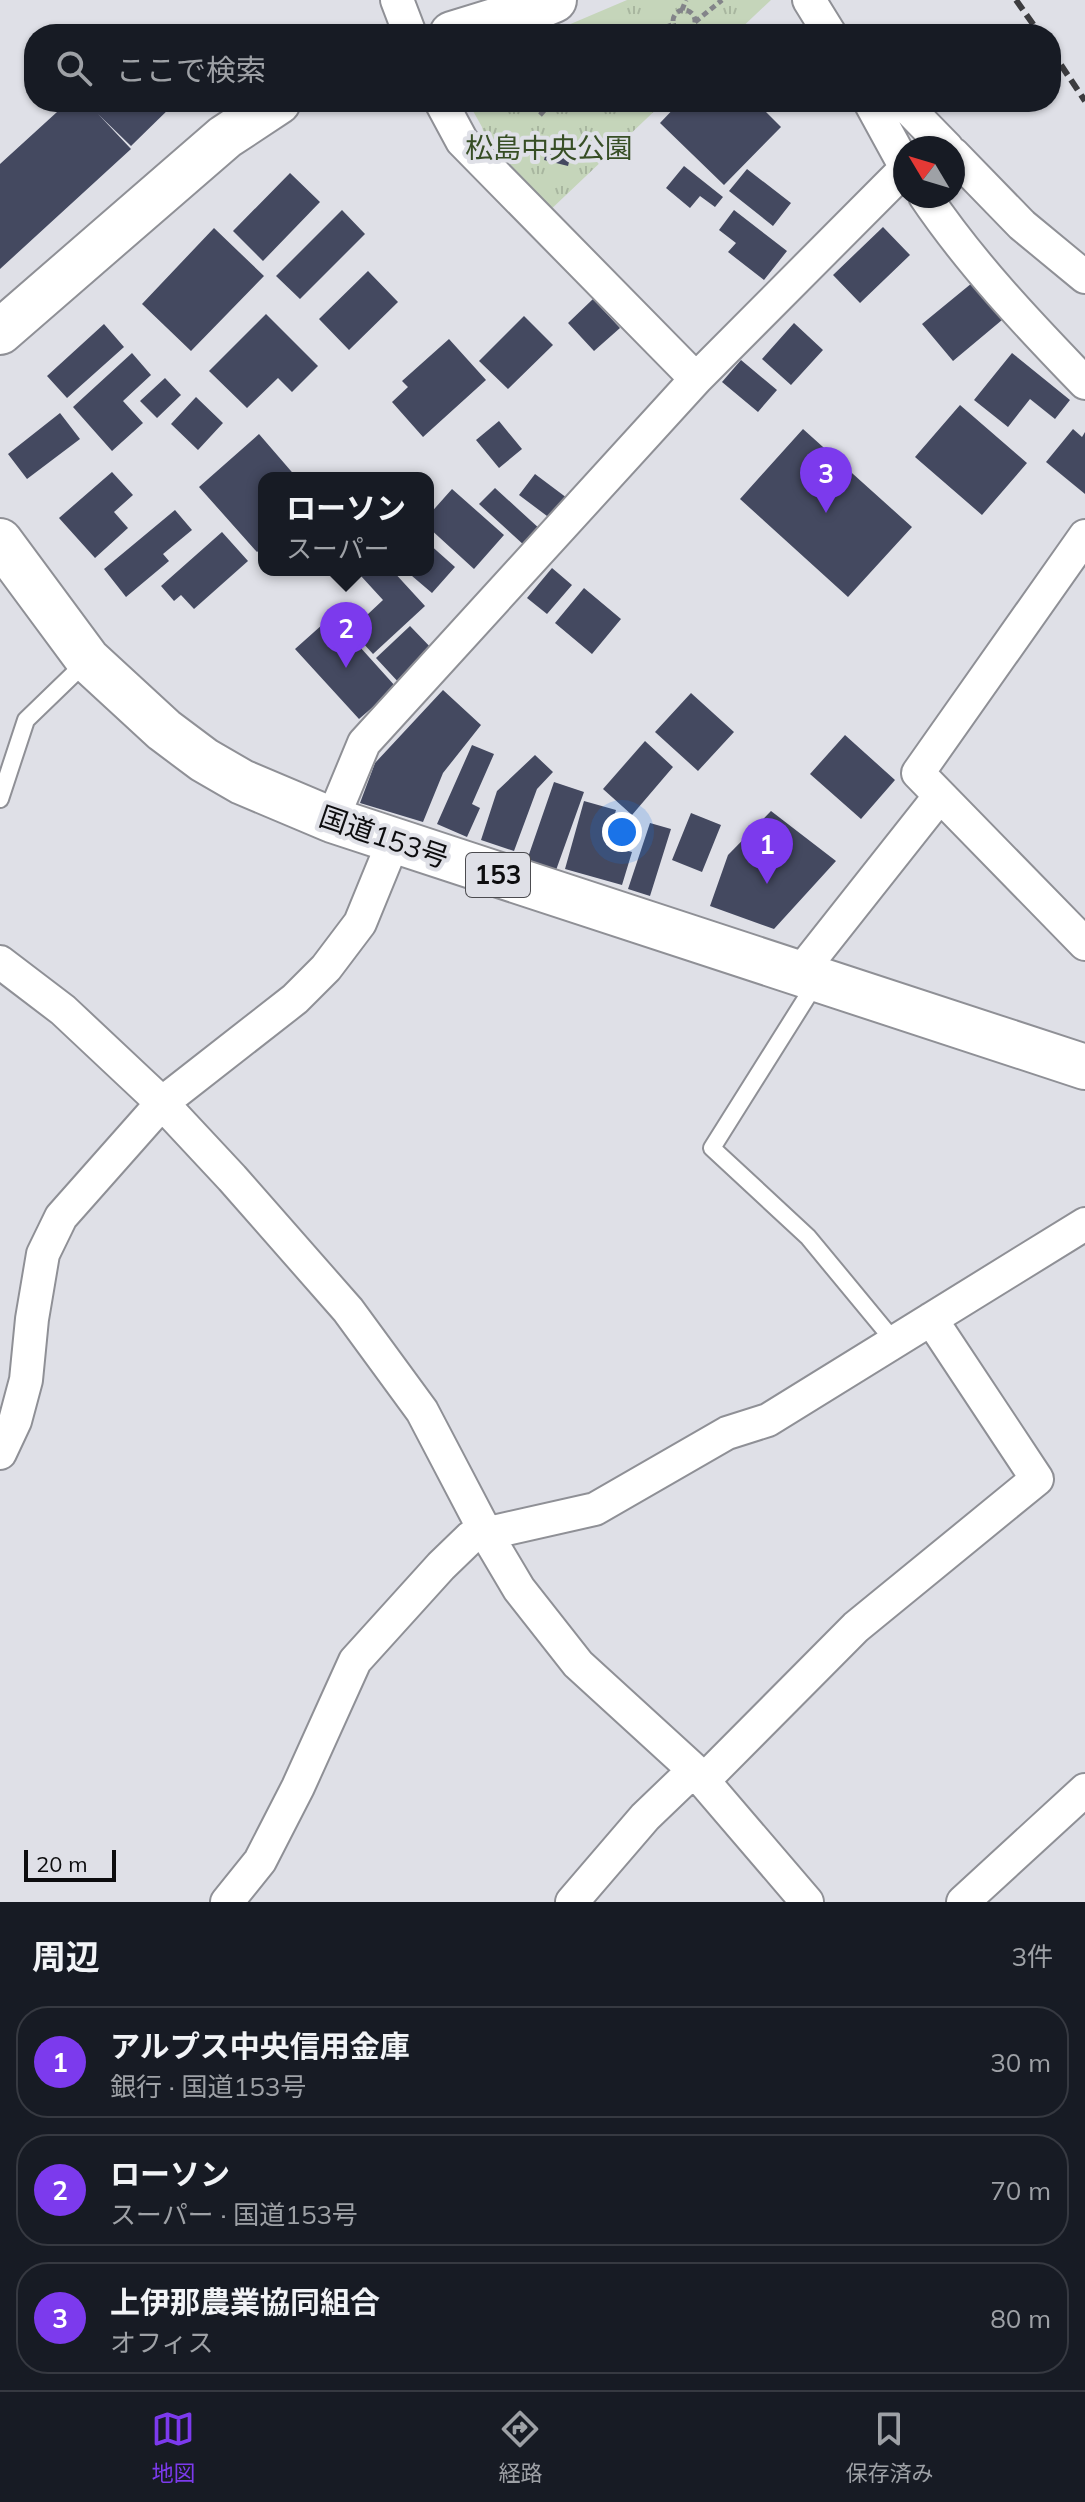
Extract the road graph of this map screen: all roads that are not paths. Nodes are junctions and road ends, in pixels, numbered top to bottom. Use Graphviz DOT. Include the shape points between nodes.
graph roads {
  1 [pos="397,0"];
  2 [pos="554,0"];
  3 [pos="809,0"];
  4 [pos="406,24"];
  5 [pos="484,24"];
  6 [pos="824,24"];
  7 [pos="263,112"];
  8 [pos="446,112"];
  9 [pos="875,112"];
  10 [pos="912,112"];
  11 [pos="935,136"];
  12 [pos="893,145"];
  13 [pos="965,166"];
  14 [pos="893,179"];
  15 [pos="933,208"];
  16 [pos="1085,277"];
  17 [pos="0,332"];
  18 [pos="696,379"];
  19 [pos="1085,383"];
  20 [pos="1085,536"];
  21 [pos="0,541"];
  22 [pos="88,660"];
  23 [pos="939,797"];
  24 [pos="0,799"];
  25 [pos="332,820"];
  26 [pos="394,840"];
  27 [pos="1083,938"];
  28 [pos="0,962"];
  29 [pos="808,977"];
  30 [pos="1085,1067"];
  31 [pos="162,1103"];
  32 [pos="1085,1224"];
  33 [pos="931,1319"];
  34 [pos="894,1341"];
  35 [pos="0,1453"];
  36 [pos="487,1535"];
  37 [pos="699,1775"];
  38 [pos="1085,1790"];
  39 [pos="227,1902"];
  40 [pos="572,1902"];
  41 [pos="807,1902"];
  42 [pos="963,1902"];
  1 -- 4 [label="street"];
  2 -- 5 [label="main road"];
  3 -- 6 [label="street"];
  7 -- 17 [label="main road" via="225,137"];
  8 -- 18 [label="street" via="462,141"];
  9 -- 12 [label="street"];
  10 -- 11 [label="street"];
  13 -- 16 [label="street" via="1022,225"];
  14 -- 18 [label="street"];
  15 -- 19 [label="street" via="1030,326"];
  18 -- 25 [label="street" via="364,743"];
  20 -- 23 [label="street" via="918,773"];
  21 -- 22 [label="main road, 国道153号 / 153"];
  22 -- 24 [label="lane" via="26,720"];
  22 -- 25 [label="main road, 国道153号 / 153" via="204,760 282,801"];
  23 -- 27 [label="street"];
  23 -- 29 [label="street"];
  25 -- 26 [label="main road, 国道153号 / 153"];
  26 -- 29 [label="main road, 国道153号 / 153"];
  26 -- 31 [label="street" via="360,923 326,968 295,999"];
  28 -- 31 [label="street" via="63,1010"];
  29 -- 30 [label="main road, 国道153号 / 153"];
  29 -- 34 [label="lane" via="712,1148 808,1237"];
  31 -- 35 [label="street" via="61,1217 43,1254 26,1380"];
  31 -- 36 [label="street" via="348,1310 422,1411"];
  32 -- 33 [label="street"];
  33 -- 34 [label="street"];
  33 -- 37 [label="street" via="1037,1479 856,1627"];
  34 -- 36 [label="street" via="768,1420 727,1433 595,1509"];
  36 -- 37 [label="street" via="519,1589 578,1664"];
  36 -- 39 [label="street" via="471,1537 355,1661 260,1861"];
  37 -- 40 [label="street" via="645,1817"];
  37 -- 41 [label="street"];
  38 -- 42 [label="street"];
}
